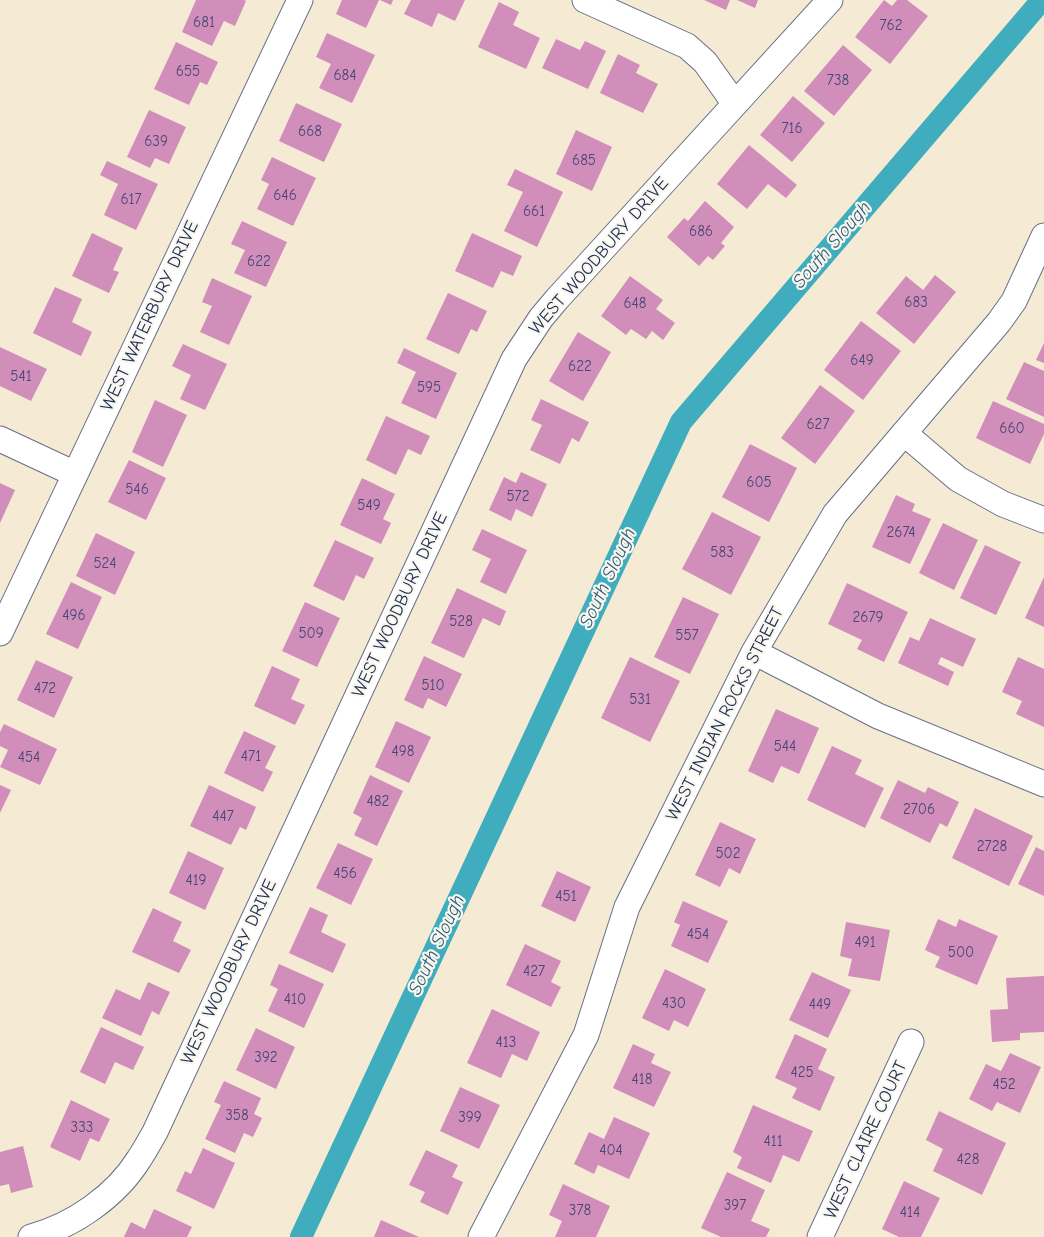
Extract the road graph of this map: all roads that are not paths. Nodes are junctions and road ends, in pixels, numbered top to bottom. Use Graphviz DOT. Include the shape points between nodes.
graph roads {
  1 [pos="300,0"];
  2 [pos="585,0"];
  3 [pos="830,0"];
  4 [pos="735,104"];
  5 [pos="1044,236"];
  6 [pos="904,433"];
  7 [pos="0,439"];
  8 [pos="74,474"];
  9 [pos="1044,520"];
  10 [pos="0,633"];
  11 [pos="754,652"];
  12 [pos="1044,784"];
  13 [pos="911,1042"];
  14 [pos="30,1237"];
  15 [pos="481,1237"];
  16 [pos="820,1237"];
  1 -- 8 [label="street, WEST WATERBURY DRIVE"];
  2 -- 4 [label="street" via="687,46 704,62"];
  3 -- 4 [label="street, WEST WOODBURY DRIVE"];
  4 -- 14 [label="street, WEST WOODBURY DRIVE" via="557,299 527,338 514,359 155,1132 139,1160 94,1206 66,1224"];
  5 -- 6 [label="street, WEST INDIAN ROCKS STREET" via="1014,301"];
  6 -- 9 [label="street" via="958,479 1003,504"];
  6 -- 11 [label="street, WEST INDIAN ROCKS STREET" via="835,514"];
  7 -- 8 [label="street"];
  8 -- 10 [label="street, WEST WATERBURY DRIVE"];
  11 -- 12 [label="street" via="878,716"];
  11 -- 15 [label="street, WEST INDIAN ROCKS STREET" via="627,907 586,1035"];
  13 -- 16 [label="street, WEST CLAIRE COURT"];
}
